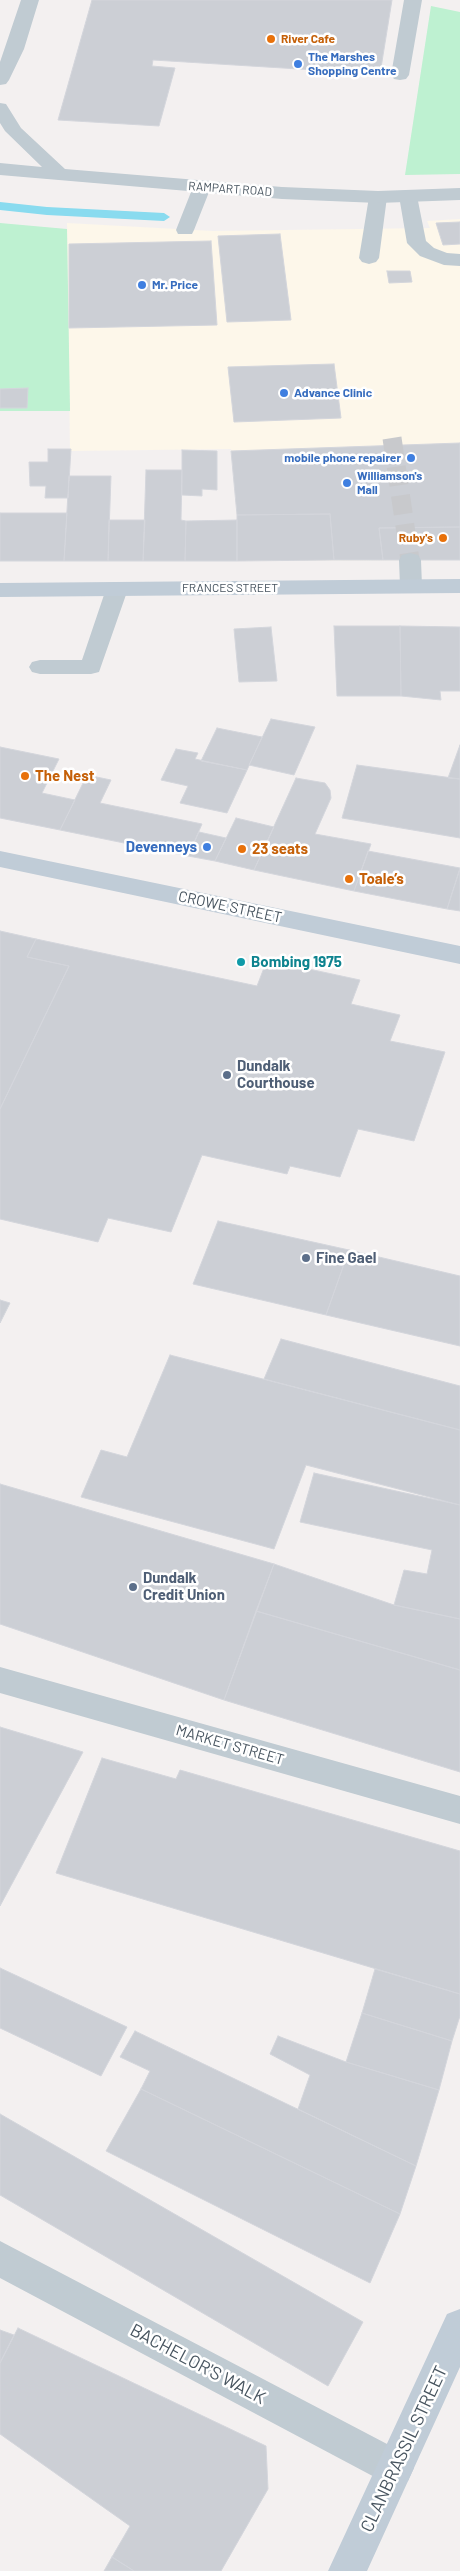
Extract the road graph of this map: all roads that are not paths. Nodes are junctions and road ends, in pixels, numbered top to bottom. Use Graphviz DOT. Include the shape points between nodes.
graph roads {
  1 [pos="30,0"];
  2 [pos="413,0"];
  3 [pos="400,75"];
  4 [pos="0,80"];
  5 [pos="0,108"];
  6 [pos="0,169"];
  7 [pos="61,175"];
  8 [pos="202,187"];
  9 [pos="460,194"];
  10 [pos="378,196"];
  11 [pos="408,196"];
  12 [pos="185,230"];
  13 [pos="369,258"];
  14 [pos="460,260"];
  15 [pos="410,560"];
  16 [pos="411,586"];
  17 [pos="460,586"];
  18 [pos="117,588"];
  19 [pos="0,590"];
  20 [pos="40,667"];
  21 [pos="0,859"];
  22 [pos="460,955"];
  23 [pos="0,1680"];
  24 [pos="460,1810"];
  25 [pos="0,2259"];
  26 [pos="460,2327"];
  27 [pos="395,2468"];
  28 [pos="347,2571"];
  1 -- 4 [label="street" via="15,49"];
  2 -- 3 [label="street"];
  5 -- 7 [label="street" via="14,131"];
  6 -- 7 [label="street, RAMPART ROAD"];
  7 -- 8 [label="street, RAMPART ROAD"];
  8 -- 10 [label="street, RAMPART ROAD"];
  8 -- 12 [label="street"];
  9 -- 11 [label="street, RAMPART ROAD"];
  10 -- 11 [label="street, RAMPART ROAD"];
  10 -- 13 [label="street"];
  11 -- 14 [label="street" via="417,242 427,252"];
  15 -- 16 [label="street"];
  16 -- 17 [label="main road, FRANCES STREET"];
  16 -- 18 [label="main road, FRANCES STREET"];
  18 -- 19 [label="main road, FRANCES STREET"];
  18 -- 20 [label="street" via="92,668"];
  21 -- 22 [label="main road, CROWE STREET"];
  23 -- 24 [label="street, MARKET STREET"];
  25 -- 27 [label="street, BACHELOR'S WALK"];
  26 -- 27 [label="main road, CLANBRASSIL STREET"];
  27 -- 28 [label="main road, CLANBRASSIL STREET"];
}
